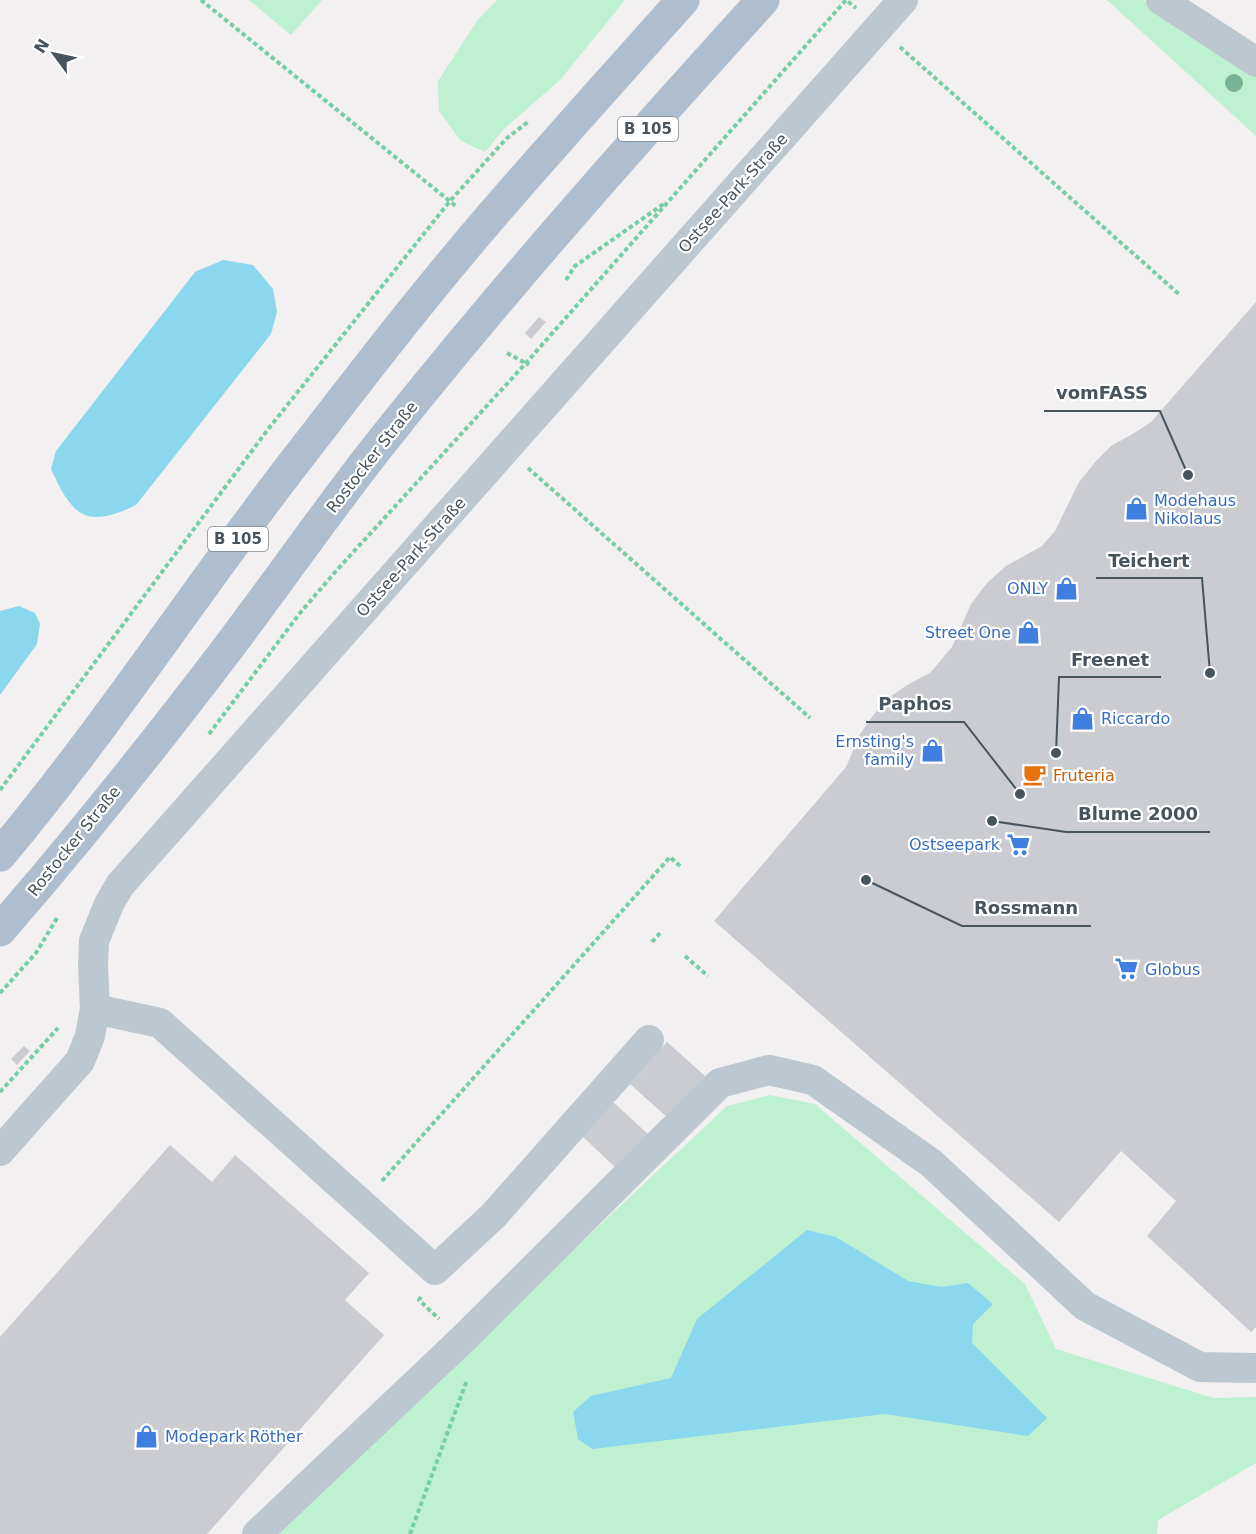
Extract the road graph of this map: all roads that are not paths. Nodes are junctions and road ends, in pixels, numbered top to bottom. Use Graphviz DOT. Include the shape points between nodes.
graph roads {
  1 [pos="683,0"];
  2 [pos="763,0"];
  3 [pos="903,0"];
  4 [pos="1161,0"];
  5 [pos="1256,62"];
  6 [pos="0,855"];
  7 [pos="0,930"];
  8 [pos="95,1009"];
  9 [pos="649,1040"];
  10 [pos="0,1151"];
  11 [pos="1256,1368"];
  12 [pos="257,1534"];
  1 -- 6 [label="main road, B 105" via="481,228 392,337"];
  2 -- 7 [label="main road, Rostocker Straße / B 105" via="533,259 410,407 79,839"];
  3 -- 8 [label="street, Ostsee-Park-Straße" via="120,885 94,941"];
  4 -- 5 [label="street"];
  8 -- 9 [label="street" via="160,1023 435,1270 493,1216"];
  8 -- 10 [label="street, Ostsee-Park-Straße" via="80,1061"];
  11 -- 12 [label="street" via="1200,1367 1085,1306 931,1162 813,1080 769,1070 720,1083 462,1340"];
}
